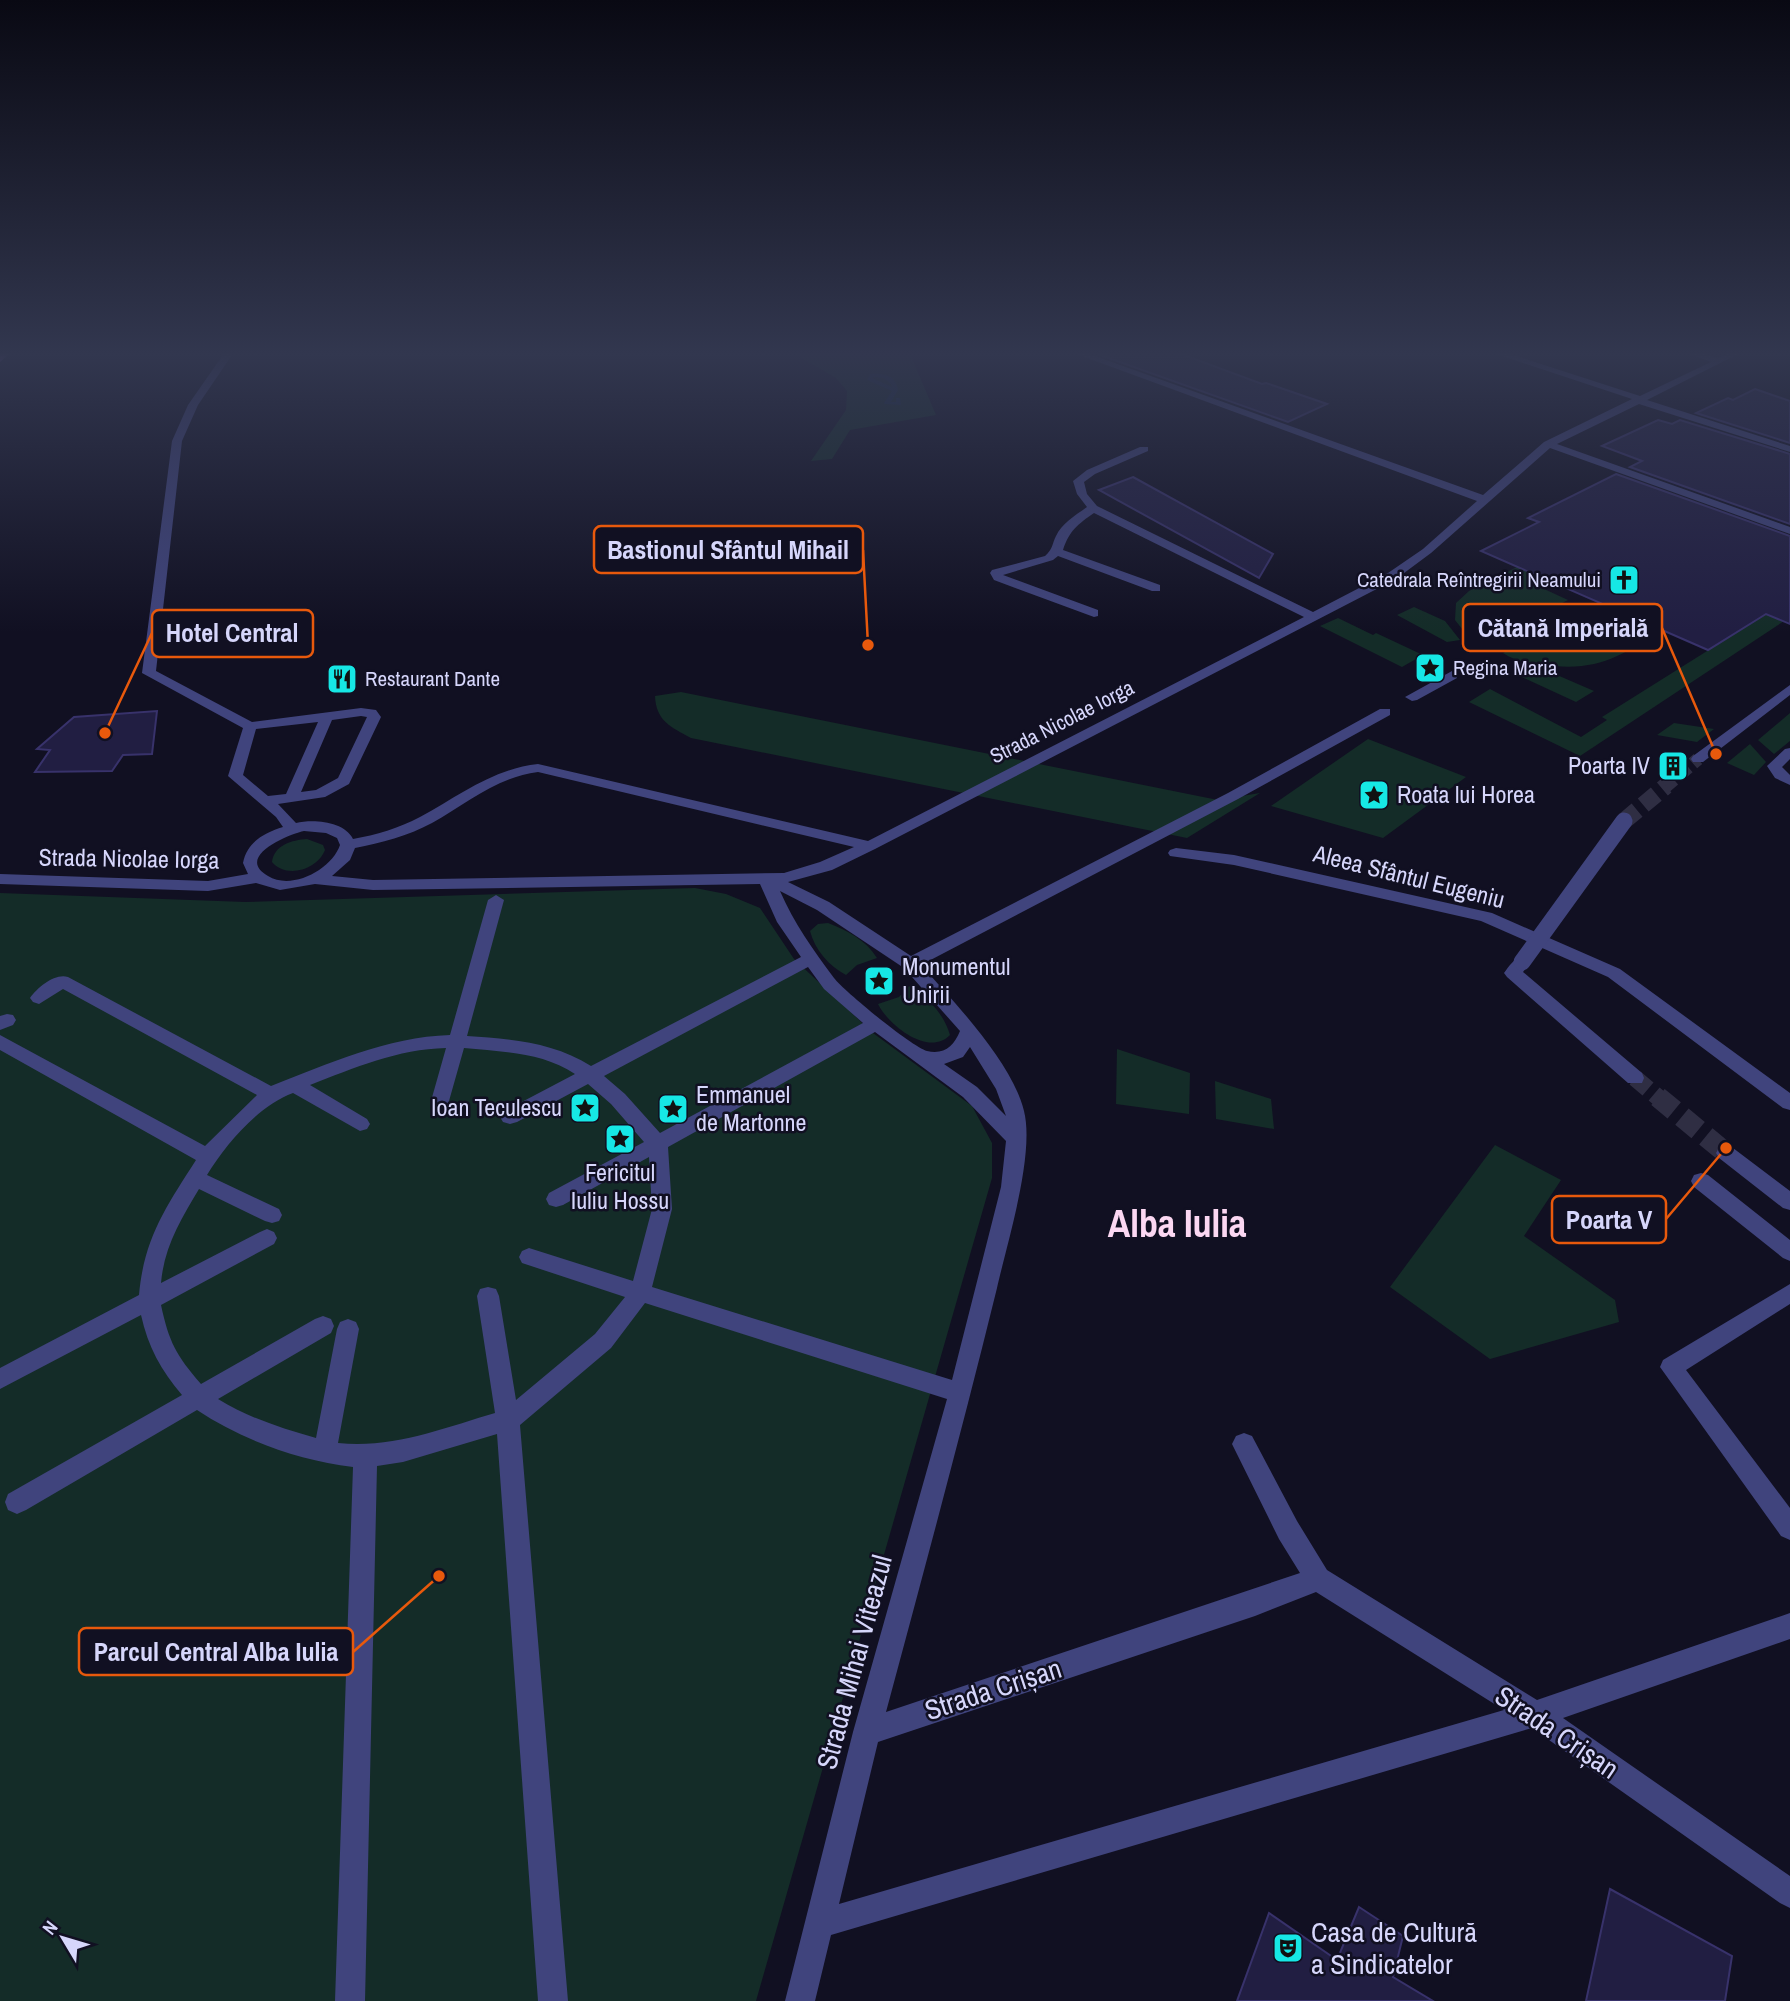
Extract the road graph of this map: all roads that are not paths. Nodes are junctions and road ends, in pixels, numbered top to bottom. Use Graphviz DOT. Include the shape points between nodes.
graph roads {
  1 [pos="176,445"];
  2 [pos="1336,445"];
  3 [pos="1546,445"];
  4 [pos="1552,445"];
  5 [pos="1144,449"];
  6 [pos="1486,499"];
  7 [pos="1093,508"];
  8 [pos="1790,531"];
  9 [pos="1057,552"];
  10 [pos="1156,588"];
  11 [pos="1094,613"];
  12 [pos="1314,617"];
  13 [pos="1452,675"];
  14 [pos="1790,689"];
  15 [pos="1412,697"];
  16 [pos="1385,712"];
  17 [pos="327,716"];
  18 [pos="250,726"];
  19 [pos="1790,752"];
  20 [pos="1698,759"];
  21 [pos="1790,781"];
  22 [pos="291,799"];
  23 [pos="264,801"];
  24 [pos="1624,821"];
  25 [pos="292,829"];
  26 [pos="349,844"];
  27 [pos="870,846"];
  28 [pos="1176,853"];
  29 [pos="257,878"];
  30 [pos="775,878"];
  31 [pos="0,879"];
  32 [pos="316,879"];
  33 [pos="496,900"];
  34 [pos="823,906"];
  35 [pos="785,922"];
  36 [pos="810,959"];
  37 [pos="918,960"];
  38 [pos="39,998"];
  39 [pos="876,1024"];
  40 [pos="970,1030"];
  41 [pos="455,1041"];
  42 [pos="0,1042"];
  43 [pos="920,1057"];
  44 [pos="589,1074"];
  45 [pos="1635,1078"];
  46 [pos="293,1084"];
  47 [pos="270,1094"];
  48 [pos="440,1101"];
  49 [pos="1790,1103"];
  50 [pos="510,1116"];
  51 [pos="360,1124"];
  52 [pos="1016,1139"];
  53 [pos="658,1144"];
  54 [pos="1727,1153"];
  55 [pos="208,1157"];
  56 [pos="195,1178"];
  57 [pos="1701,1181"];
  58 [pos="556,1199"];
  59 [pos="1790,1202"];
  60 [pos="272,1215"];
  61 [pos="267,1238"];
  62 [pos="1790,1252"];
  63 [pos="529,1258"];
  64 [pos="640,1293"];
  65 [pos="1790,1293"];
  66 [pos="488,1296"];
  67 [pos="149,1301"];
  68 [pos="323,1326"];
  69 [pos="348,1329"];
  70 [pos="0,1379"];
  71 [pos="960,1392"];
  72 [pos="199,1399"];
  73 [pos="508,1420"];
  74 [pos="1244,1444"];
  75 [pos="325,1452"];
  76 [pos="365,1457"];
  77 [pos="18,1502"];
  78 [pos="1790,1528"];
  79 [pos="1318,1579"];
  80 [pos="1790,1626"];
  81 [pos="1535,1714"];
  82 [pos="867,1732"];
  83 [pos="1790,1893"];
  84 [pos="820,1924"];
  85 [pos="350,2001"];
  86 [pos="553,2001"];
  87 [pos="800,2001"];
  1 -- 18 [label="street" via="149,674"];
  2 -- 6 [label="street"];
  3 -- 6 [label="street, Strada Nicolae Iorga"];
  4 -- 8 [label="street"];
  5 -- 7 [label="street" via="1078,481"];
  6 -- 12 [label="street, Strada Nicolae Iorga" via="1404,569"];
  7 -- 9 [label="street" via="1062,535"];
  7 -- 12 [label="street"];
  9 -- 10 [label="street"];
  9 -- 11 [label="street" via="1037,563 996,573"];
  12 -- 27 [label="street, Strada Nicolae Iorga"];
  13 -- 15 [label="street"];
  14 -- 20 [label="street"];
  16 -- 37 [label="street"];
  17 -- 18 [label="street"];
  17 -- 22 [label="street"];
  17 -- 22 [label="street" via="361,712 374,717 344,780 320,794"];
  18 -- 23 [label="street" via="235,776"];
  19 -- 21 [label="street" via="1774,766"];
  22 -- 23 [label="street"];
  23 -- 25 [label="street"];
  24 -- 45 [label="street, bridge" via="1513,972"];
  25 -- 26 [label="street, Strada Nicolae Iorga" via="330,827"];
  25 -- 29 [label="street, Strada Nicolae Iorga" via="275,834 254,852 250,871"];
  26 -- 27 [label="street" via="376,840 423,822 513,771 538,768"];
  26 -- 32 [label="street, Strada Nicolae Iorga" via="341,863"];
  27 -- 30 [label="street, Strada Nicolae Iorga" via="812,871"];
  28 -- 49 [label="street, Aleea Sfântul Eugeniu" via="1234,860 1486,917 1614,973"];
  29 -- 31 [label="street, Strada Nicolae Iorga" via="208,886"];
  29 -- 32 [label="street, Strada Nicolae Iorga" via="283,885"];
  30 -- 32 [label="street" via="373,885"];
  30 -- 34 [label="street, Strada Mihai Viteazul"];
  30 -- 35 [label="street"];
  33 -- 41 [label="street"];
  34 -- 35 [label="street" via="800,907"];
  34 -- 37 [label="street, Strada Mihai Viteazul"];
  35 -- 36 [label="street"];
  36 -- 39 [label="street" via="830,985"];
  36 -- 44 [label="street"];
  37 -- 40 [label="street, Strada Mihai Viteazul"];
  38 -- 47 [label="street" via="62,981"];
  39 -- 43 [label="street"];
  39 -- 53 [label="street"];
  40 -- 43 [label="street" via="964,1047 954,1055"];
  40 -- 52 [label="street, Strada Mihai Viteazul" via="1005,1087 1015,1112"];
  41 -- 44 [label="street" via="522,1047 562,1057"];
  41 -- 46 [label="street" via="424,1042 366,1056"];
  41 -- 48 [label="street"];
  42 -- 55 [label="street"];
  43 -- 52 [label="street" via="970,1092"];
  44 -- 50 [label="street"];
  44 -- 53 [label="street" via="637,1117"];
  46 -- 47 [label="street"];
  46 -- 51 [label="street"];
  47 -- 55 [label="street"];
  52 -- 71 [label="street, Strada Mihai Viteazul" via="1011,1187"];
  53 -- 58 [label="street"];
  53 -- 64 [label="street" via="662,1209"];
  54 -- 59 [label="street"];
  55 -- 56 [label="street"];
  56 -- 60 [label="street"];
  56 -- 67 [label="street" via="165,1227 152,1267"];
  57 -- 62 [label="street"];
  61 -- 67 [label="street"];
  63 -- 64 [label="street"];
  64 -- 71 [label="street"];
  64 -- 73 [label="street" via="603,1341"];
  65 -- 78 [label="street" via="1671,1367"];
  66 -- 73 [label="street"];
  67 -- 70 [label="street"];
  67 -- 72 [label="street" via="157,1339 173,1368"];
  68 -- 72 [label="street"];
  69 -- 75 [label="street"];
  71 -- 82 [label="street, Strada Mihai Viteazul"];
  72 -- 75 [label="street" via="260,1433"];
  72 -- 77 [label="street"];
  73 -- 76 [label="street" via="403,1451"];
  73 -- 86 [label="street"];
  74 -- 79 [label="street, Strada Crișan"];
  75 -- 76 [label="street"];
  76 -- 85 [label="street"];
  79 -- 81 [label="street, Strada Crișan"];
  79 -- 82 [label="street, Strada Crișan"];
  80 -- 81 [label="street"];
  81 -- 83 [label="street, Strada Crișan"];
  81 -- 84 [label="street"];
  82 -- 84 [label="street, Strada Mihai Viteazul"];
  84 -- 87 [label="street, Strada Mihai Viteazul"];
}
